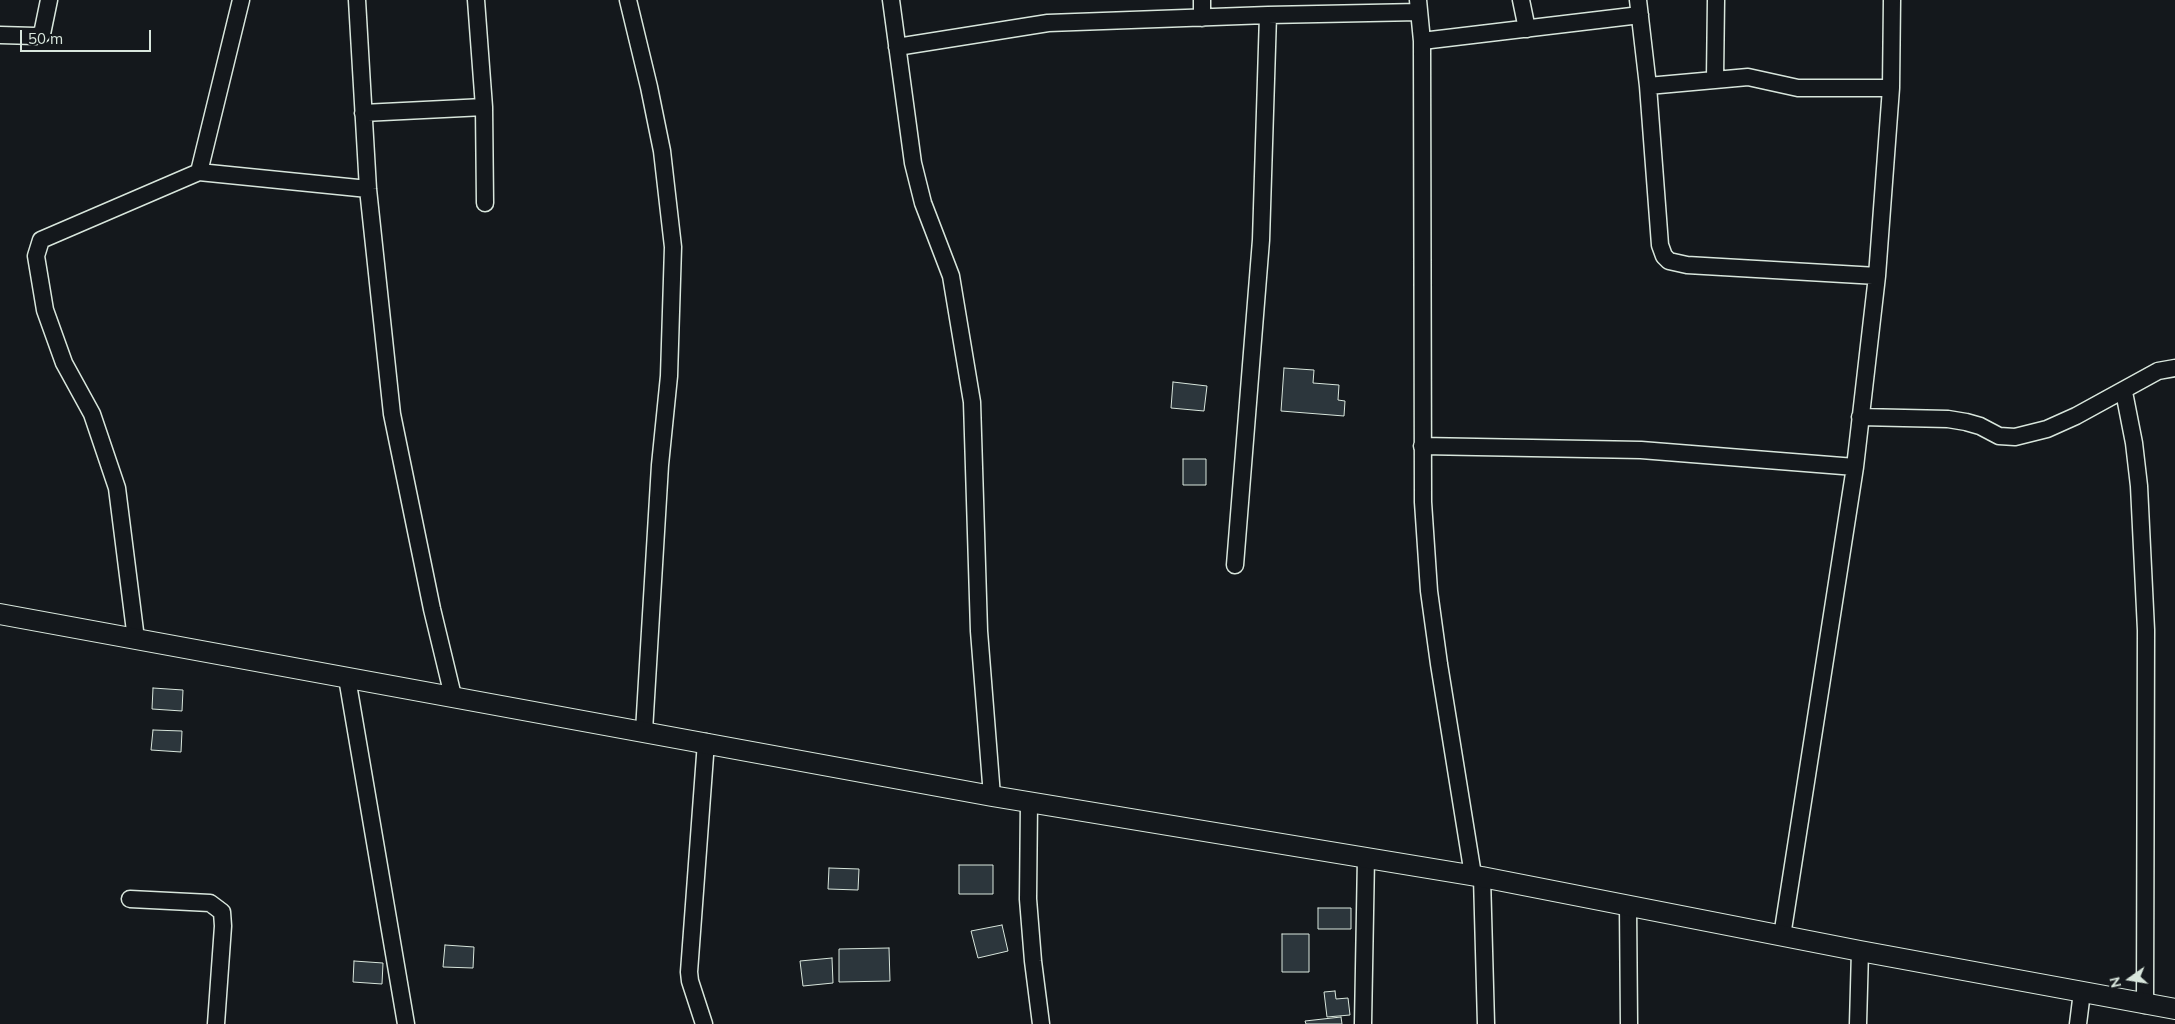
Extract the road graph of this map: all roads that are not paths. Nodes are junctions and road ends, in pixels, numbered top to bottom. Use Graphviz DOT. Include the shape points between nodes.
graph roads {
  1 [pos="49,0"];
  2 [pos="241,0"];
  3 [pos="357,0"];
  4 [pos="476,0"];
  5 [pos="628,0"];
  6 [pos="890,0"];
  7 [pos="1202,0"];
  8 [pos="1521,0"];
  9 [pos="1716,0"];
  10 [pos="1892,0"];
  11 [pos="1419,6"];
  12 [pos="1639,8"];
  13 [pos="1268,15"];
  14 [pos="1202,18"];
  15 [pos="1527,29"];
  16 [pos="0,35"];
  17 [pos="1422,41"];
  18 [pos="897,47"];
  19 [pos="1715,79"];
  20 [pos="1648,86"];
  21 [pos="1892,88"];
  22 [pos="484,107"];
  23 [pos="363,113"];
  24 [pos="199,172"];
  25 [pos="368,189"];
  26 [pos="484,203"];
  27 [pos="1877,276"];
  28 [pos="2175,368"];
  29 [pos="2124,392"];
  30 [pos="1860,417"];
  31 [pos="1422,446"];
  32 [pos="1855,466"];
  33 [pos="1235,565"];
  34 [pos="0,614"];
  35 [pos="136,640"];
  36 [pos="347,678"];
  37 [pos="453,696"];
  38 [pos="644,731"];
  39 [pos="706,742"];
  40 [pos="992,796"];
  41 [pos="1029,802"];
  42 [pos="1366,857"];
  43 [pos="1477,876"];
  44 [pos="130,899"];
  45 [pos="1628,905"];
  46 [pos="1782,936"];
  47 [pos="1860,951"];
  48 [pos="2082,992"];
  49 [pos="2145,1005"];
  50 [pos="2175,1009"];
  51 [pos="216,1024"];
  52 [pos="406,1024"];
  53 [pos="704,1024"];
  54 [pos="1041,1024"];
  55 [pos="1363,1024"];
  56 [pos="1486,1024"];
  57 [pos="1629,1024"];
  58 [pos="1858,1024"];
  59 [pos="2078,1024"];
  1 -- 16 [label="street" via="42,34"];
  2 -- 24 [label="street"];
  3 -- 23 [label="street"];
  4 -- 22 [label="street"];
  5 -- 38 [label="street" via="662,151 673,247 669,376 660,466"];
  6 -- 18 [label="street"];
  7 -- 14 [label="street"];
  8 -- 15 [label="street"];
  9 -- 19 [label="street"];
  10 -- 21 [label="street"];
  11 -- 13 [label="street"];
  11 -- 17 [label="street"];
  12 -- 15 [label="street"];
  12 -- 20 [label="street"];
  13 -- 14 [label="street"];
  13 -- 33 [label="street" via="1261,240"];
  14 -- 18 [label="street" via="1048,24"];
  15 -- 17 [label="street"];
  17 -- 31 [label="street"];
  18 -- 40 [label="street" via="913,163 923,204 951,276 972,402 980,631"];
  19 -- 20 [label="street"];
  19 -- 21 [label="street" via="1748,77 1798,88"];
  20 -- 27 [label="street" via="1660,245 1669,261 1724,268"];
  21 -- 27 [label="street"];
  22 -- 23 [label="street"];
  22 -- 26 [label="street"];
  23 -- 25 [label="street"];
  24 -- 25 [label="street"];
  24 -- 35 [label="street" via="40,240 36,256 48,319 64,363 92,414 116,488"];
  25 -- 37 [label="street" via="392,414"];
  27 -- 30 [label="street"];
  28 -- 29 [label="street" via="2158,371"];
  29 -- 30 [label="street" via="2047,429 2015,438 1948,419"];
  29 -- 49 [label="street" via="2139,486 2146,630"];
  30 -- 32 [label="street"];
  31 -- 32 [label="street" via="1641,450"];
  31 -- 43 [label="street" via="1429,591"];
  32 -- 46 [label="street"];
  34 -- 35 [label="street"];
  35 -- 36 [label="street"];
  36 -- 37 [label="street"];
  36 -- 52 [label="street"];
  37 -- 38 [label="street"];
  38 -- 39 [label="street"];
  39 -- 40 [label="street"];
  39 -- 53 [label="street" via="689,972"];
  40 -- 41 [label="street"];
  41 -- 42 [label="street"];
  41 -- 54 [label="street" via="1028,898"];
  42 -- 43 [label="street"];
  42 -- 55 [label="street"];
  43 -- 45 [label="street"];
  43 -- 56 [label="street"];
  44 -- 51 [label="street" via="210,903 222,912"];
  45 -- 46 [label="street"];
  45 -- 57 [label="street"];
  46 -- 47 [label="street"];
  47 -- 48 [label="street"];
  47 -- 58 [label="street"];
  48 -- 49 [label="street"];
  48 -- 59 [label="street"];
  49 -- 50 [label="street"];
}
